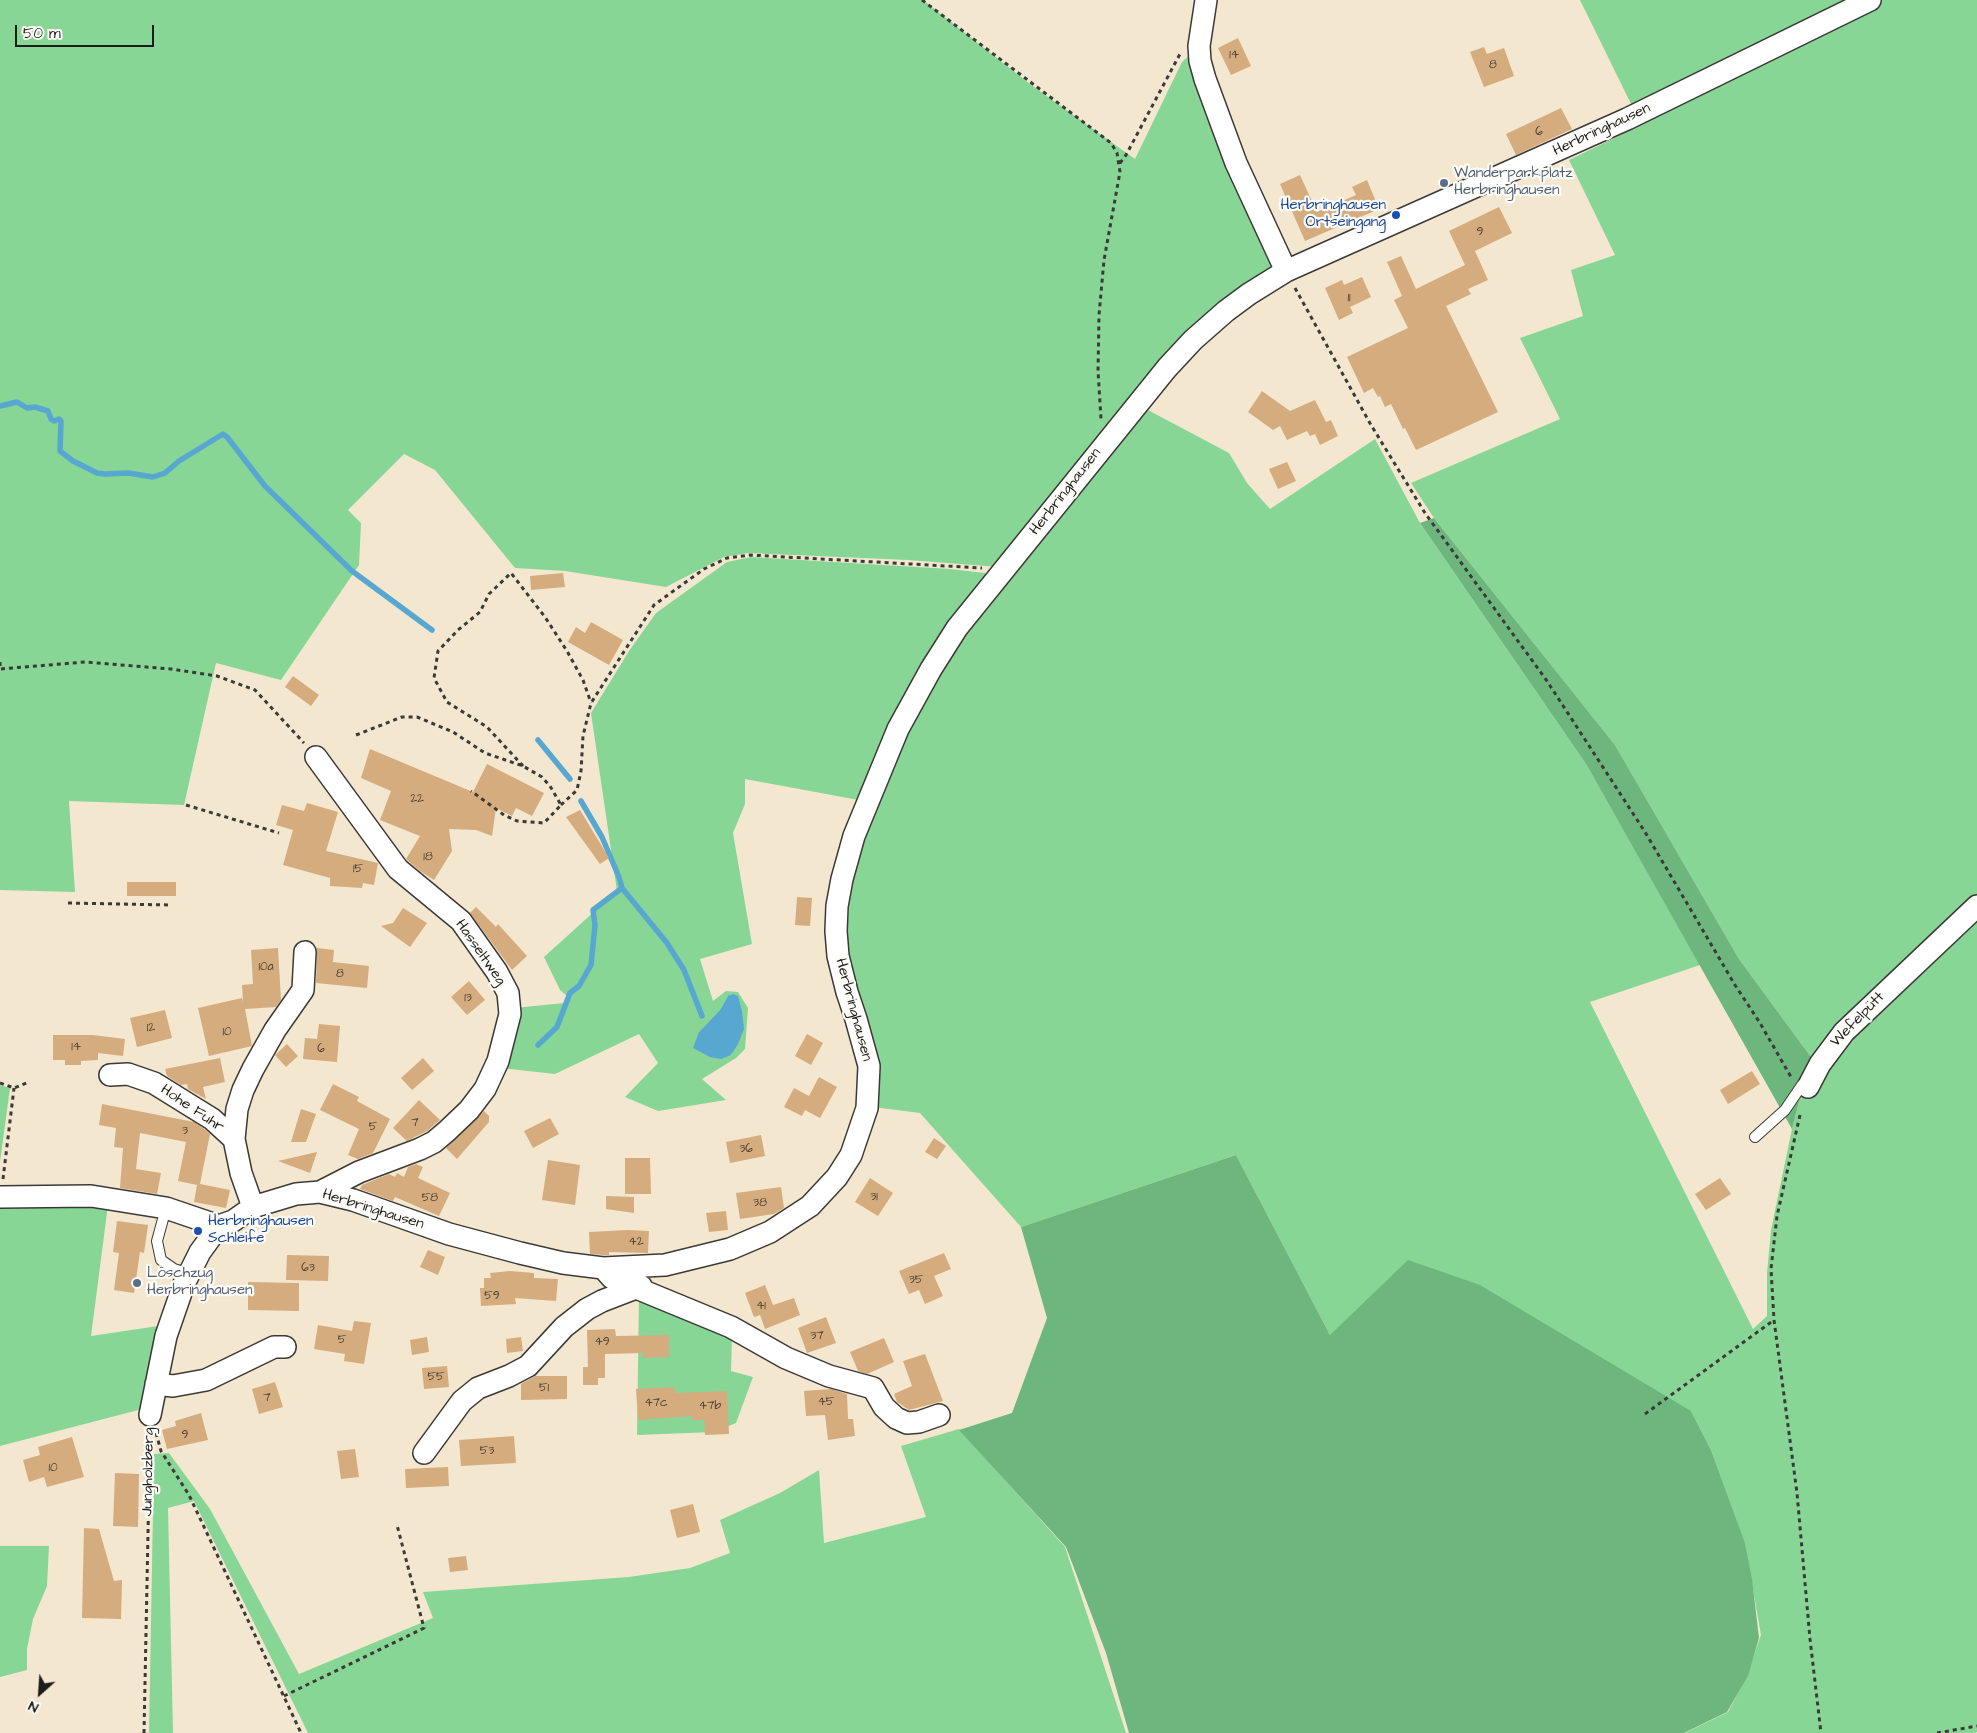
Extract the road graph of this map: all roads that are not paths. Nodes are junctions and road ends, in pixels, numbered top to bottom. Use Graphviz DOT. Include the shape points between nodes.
graph roads {
  1 [pos="1206,0"];
  2 [pos="1870,0"];
  3 [pos="1286,272"];
  4 [pos="316,757"];
  5 [pos="1977,906"];
  6 [pos="305,952"];
  7 [pos="110,1075"];
  8 [pos="1805,1086"];
  9 [pos="1755,1137"];
  10 [pos="234,1139"];
  11 [pos="320,1192"];
  12 [pos="0,1197"];
  13 [pos="253,1207"];
  14 [pos="166,1208"];
  15 [pos="219,1226"];
  16 [pos="665,1265"];
  17 [pos="603,1268"];
  18 [pos="189,1274"];
  19 [pos="636,1289"];
  20 [pos="285,1347"];
  21 [pos="156,1384"];
  22 [pos="150,1415"];
  23 [pos="939,1415"];
  24 [pos="424,1453"];
  1 -- 3 [label="street" via="1199,46 1205,79 1236,164"];
  2 -- 3 [label="street, Herbringhausen" via="1627,119"];
  3 -- 16 [label="street, Herbringhausen" via="1249,294 1193,340 1108,439 957,628 915,698 887,754 854,836 837,906 838,956 869,1066 867,1108 851,1155 810,1206 770,1232 730,1249"];
  4 -- 11 [label="street, Hasseltweg" via="398,869 461,921 508,993 510,1014 498,1061 484,1089 447,1131 420,1149 359,1172"];
  5 -- 8 [label="street, Wefelpütt" via="1844,1032"];
  6 -- 10 [label="street" via="303,990 275,1030 243,1090"];
  7 -- 10 [label="street, Hohe Fuhr" via="128,1074 154,1083 212,1119"];
  8 -- 9 [label="lane" via="1785,1110"];
  10 -- 13 [label="street, Hohe Fuhr"];
  11 -- 13 [label="street, Herbringhausen" via="296,1194"];
  11 -- 17 [label="street, Herbringhausen" via="353,1200 449,1234 563,1263"];
  12 -- 14 [label="street" via="91,1196"];
  13 -- 15 [label="street, Herbringhausen"];
  14 -- 15 [label="street"];
  14 -- 18 [label="lane" via="158,1241 161,1260"];
  15 -- 18 [label="street, Jungholzberg"];
  16 -- 17 [label="street, Herbringhausen"];
  16 -- 19 [label="street" via="665,1272"];
  17 -- 19 [label="street" via="612,1278"];
  18 -- 21 [label="street, Jungholzberg" via="166,1336"];
  19 -- 23 [label="street" via="731,1327 786,1358 829,1376 873,1388 884,1407 907,1423"];
  19 -- 24 [label="street" via="587,1309 564,1327 528,1366 478,1388 462,1401"];
  20 -- 21 [label="street" via="274,1346 206,1380 174,1386"];
  21 -- 22 [label="street, Jungholzberg"];
}
